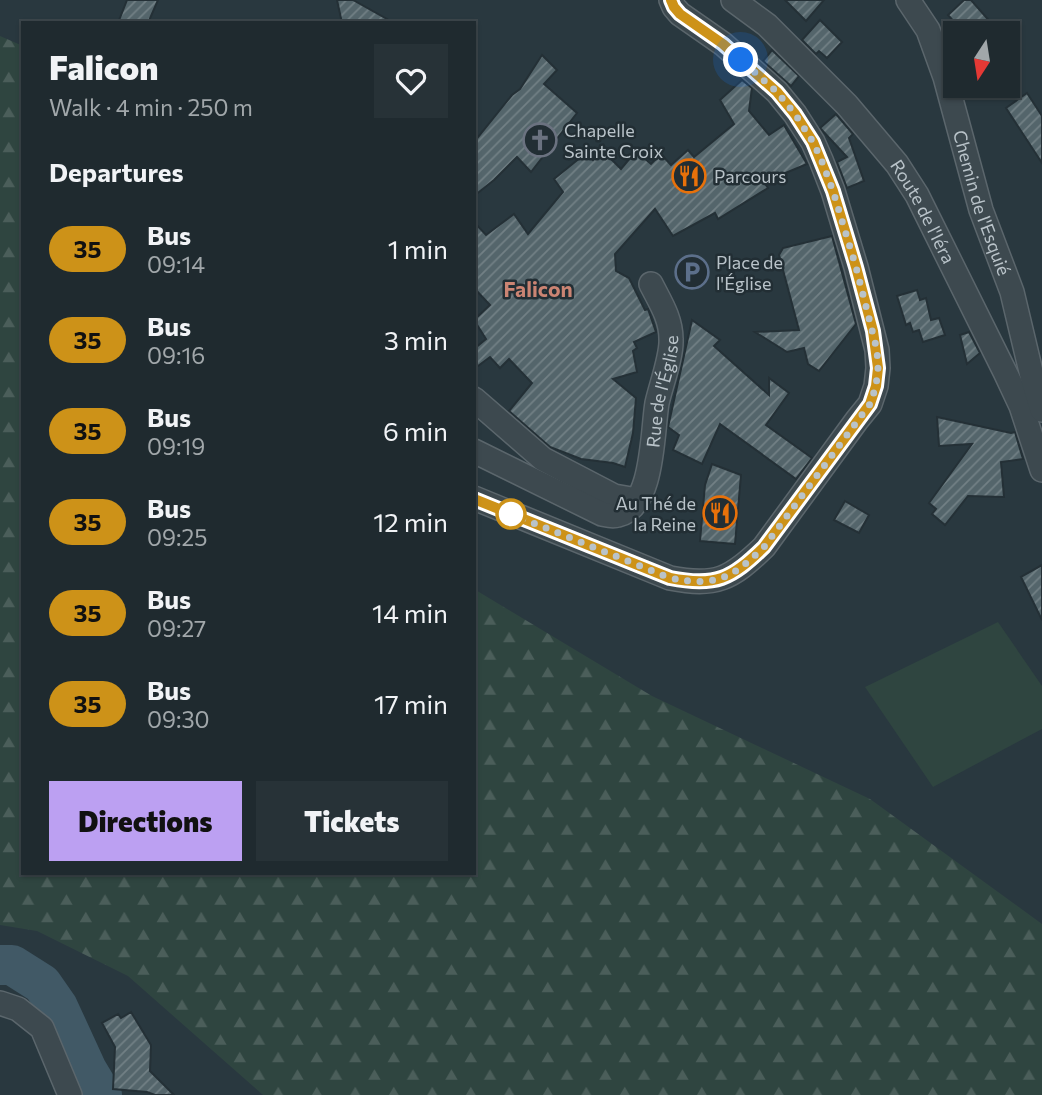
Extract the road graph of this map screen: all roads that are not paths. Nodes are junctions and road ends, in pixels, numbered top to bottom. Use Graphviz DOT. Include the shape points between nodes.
graph roads {
  1 [pos="671,0"];
  2 [pos="733,0"];
  3 [pos="908,0"];
  4 [pos="651,284"];
  5 [pos="476,401"];
  6 [pos="1042,410"];
  7 [pos="476,452"];
  8 [pos="1042,470"];
  9 [pos="476,500"];
  10 [pos="637,500"];
  11 [pos="0,1003"];
  12 [pos="70,1095"];
  1 -- 9 [label="street" via="680,14 723,44 777,92 813,142 833,191 873,331 878,368 870,404 764,547 734,573 713,581 670,578"];
  2 -- 8 [label="street, Route de l'Iéra" via="767,25 847,105 897,164 1005,372"];
  3 -- 6 [label="street, Chemin de l'Esquié" via="928,30 945,77 981,209 1012,292"];
  4 -- 10 [label="street, Rue de l'Église" via="668,318 671,342 648,475"];
  5 -- 10 [label="street" via="543,459 614,496"];
  7 -- 10 [label="street" via="602,514 620,515"];
  11 -- 12 [label="street" via="18,1009 42,1028"];
}
